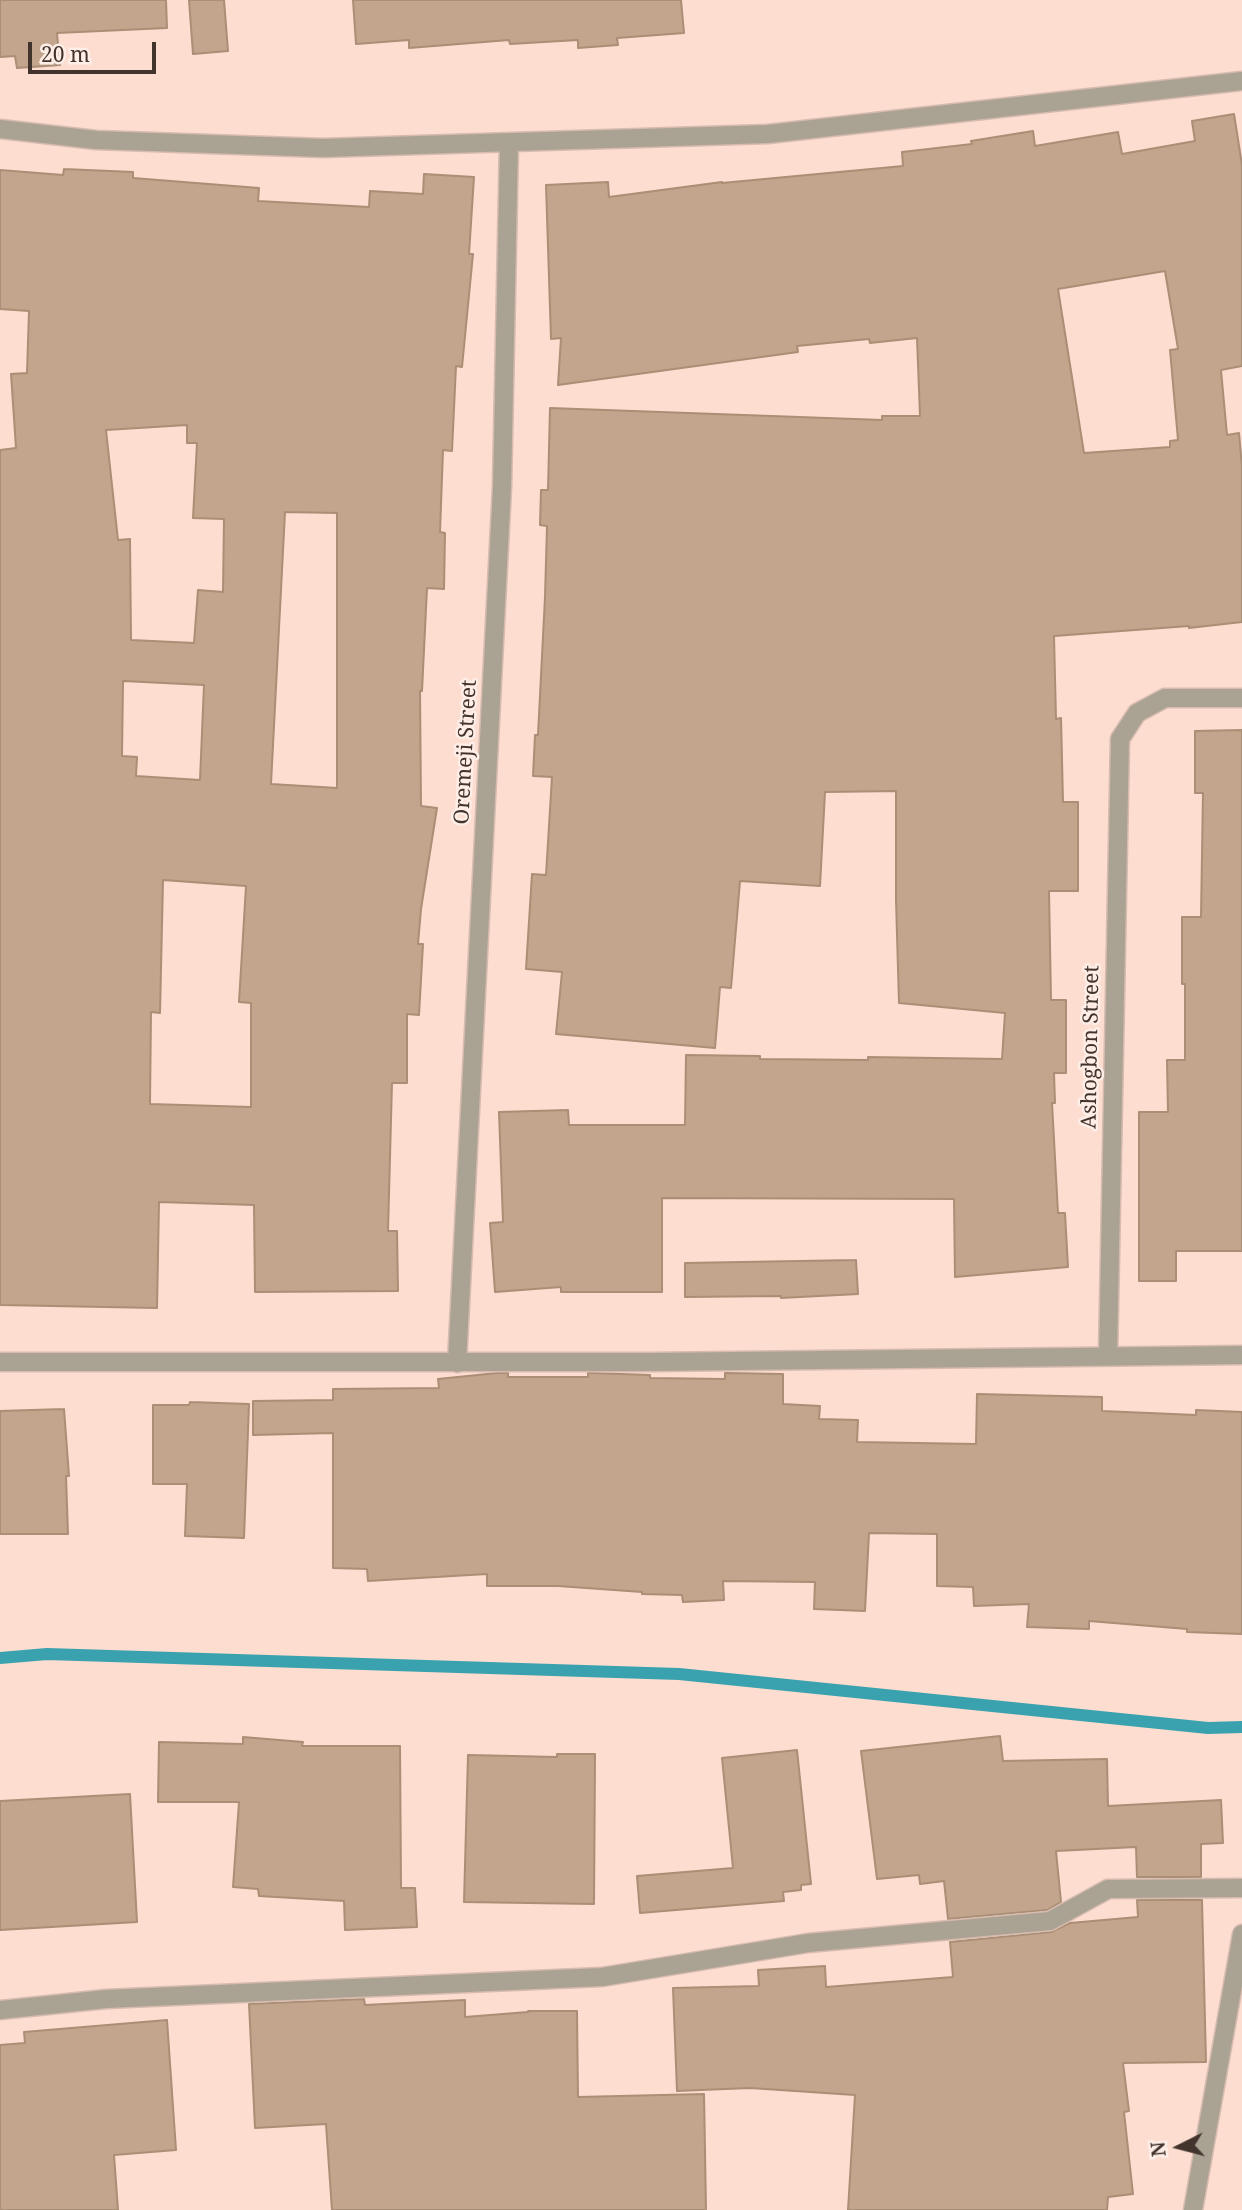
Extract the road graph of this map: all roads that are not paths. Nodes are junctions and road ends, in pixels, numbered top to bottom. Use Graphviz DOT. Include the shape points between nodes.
graph roads {
  1 [pos="1242,81"];
  2 [pos="0,129"];
  3 [pos="509,143"];
  4 [pos="1242,698"];
  5 [pos="1242,1355"];
  6 [pos="1108,1356"];
  7 [pos="0,1362"];
  8 [pos="457,1363"];
  9 [pos="1242,1888"];
  10 [pos="1242,1934"];
  11 [pos="0,2010"];
  12 [pos="1193,2210"];
  1 -- 3 [label="street" via="768,134"];
  2 -- 3 [label="street" via="96,140 323,148"];
  3 -- 8 [label="street, Oremeji Street" via="502,487"];
  4 -- 6 [label="street, Ashogbon Street" via="1165,698 1137,713 1120,738"];
  5 -- 6 [label="street"];
  6 -- 8 [label="street"];
  7 -- 8 [label="street"];
  9 -- 11 [label="street" via="1108,1889 1050,1921 808,1943 602,1978 106,1999"];
  10 -- 12 [label="street"];
}
